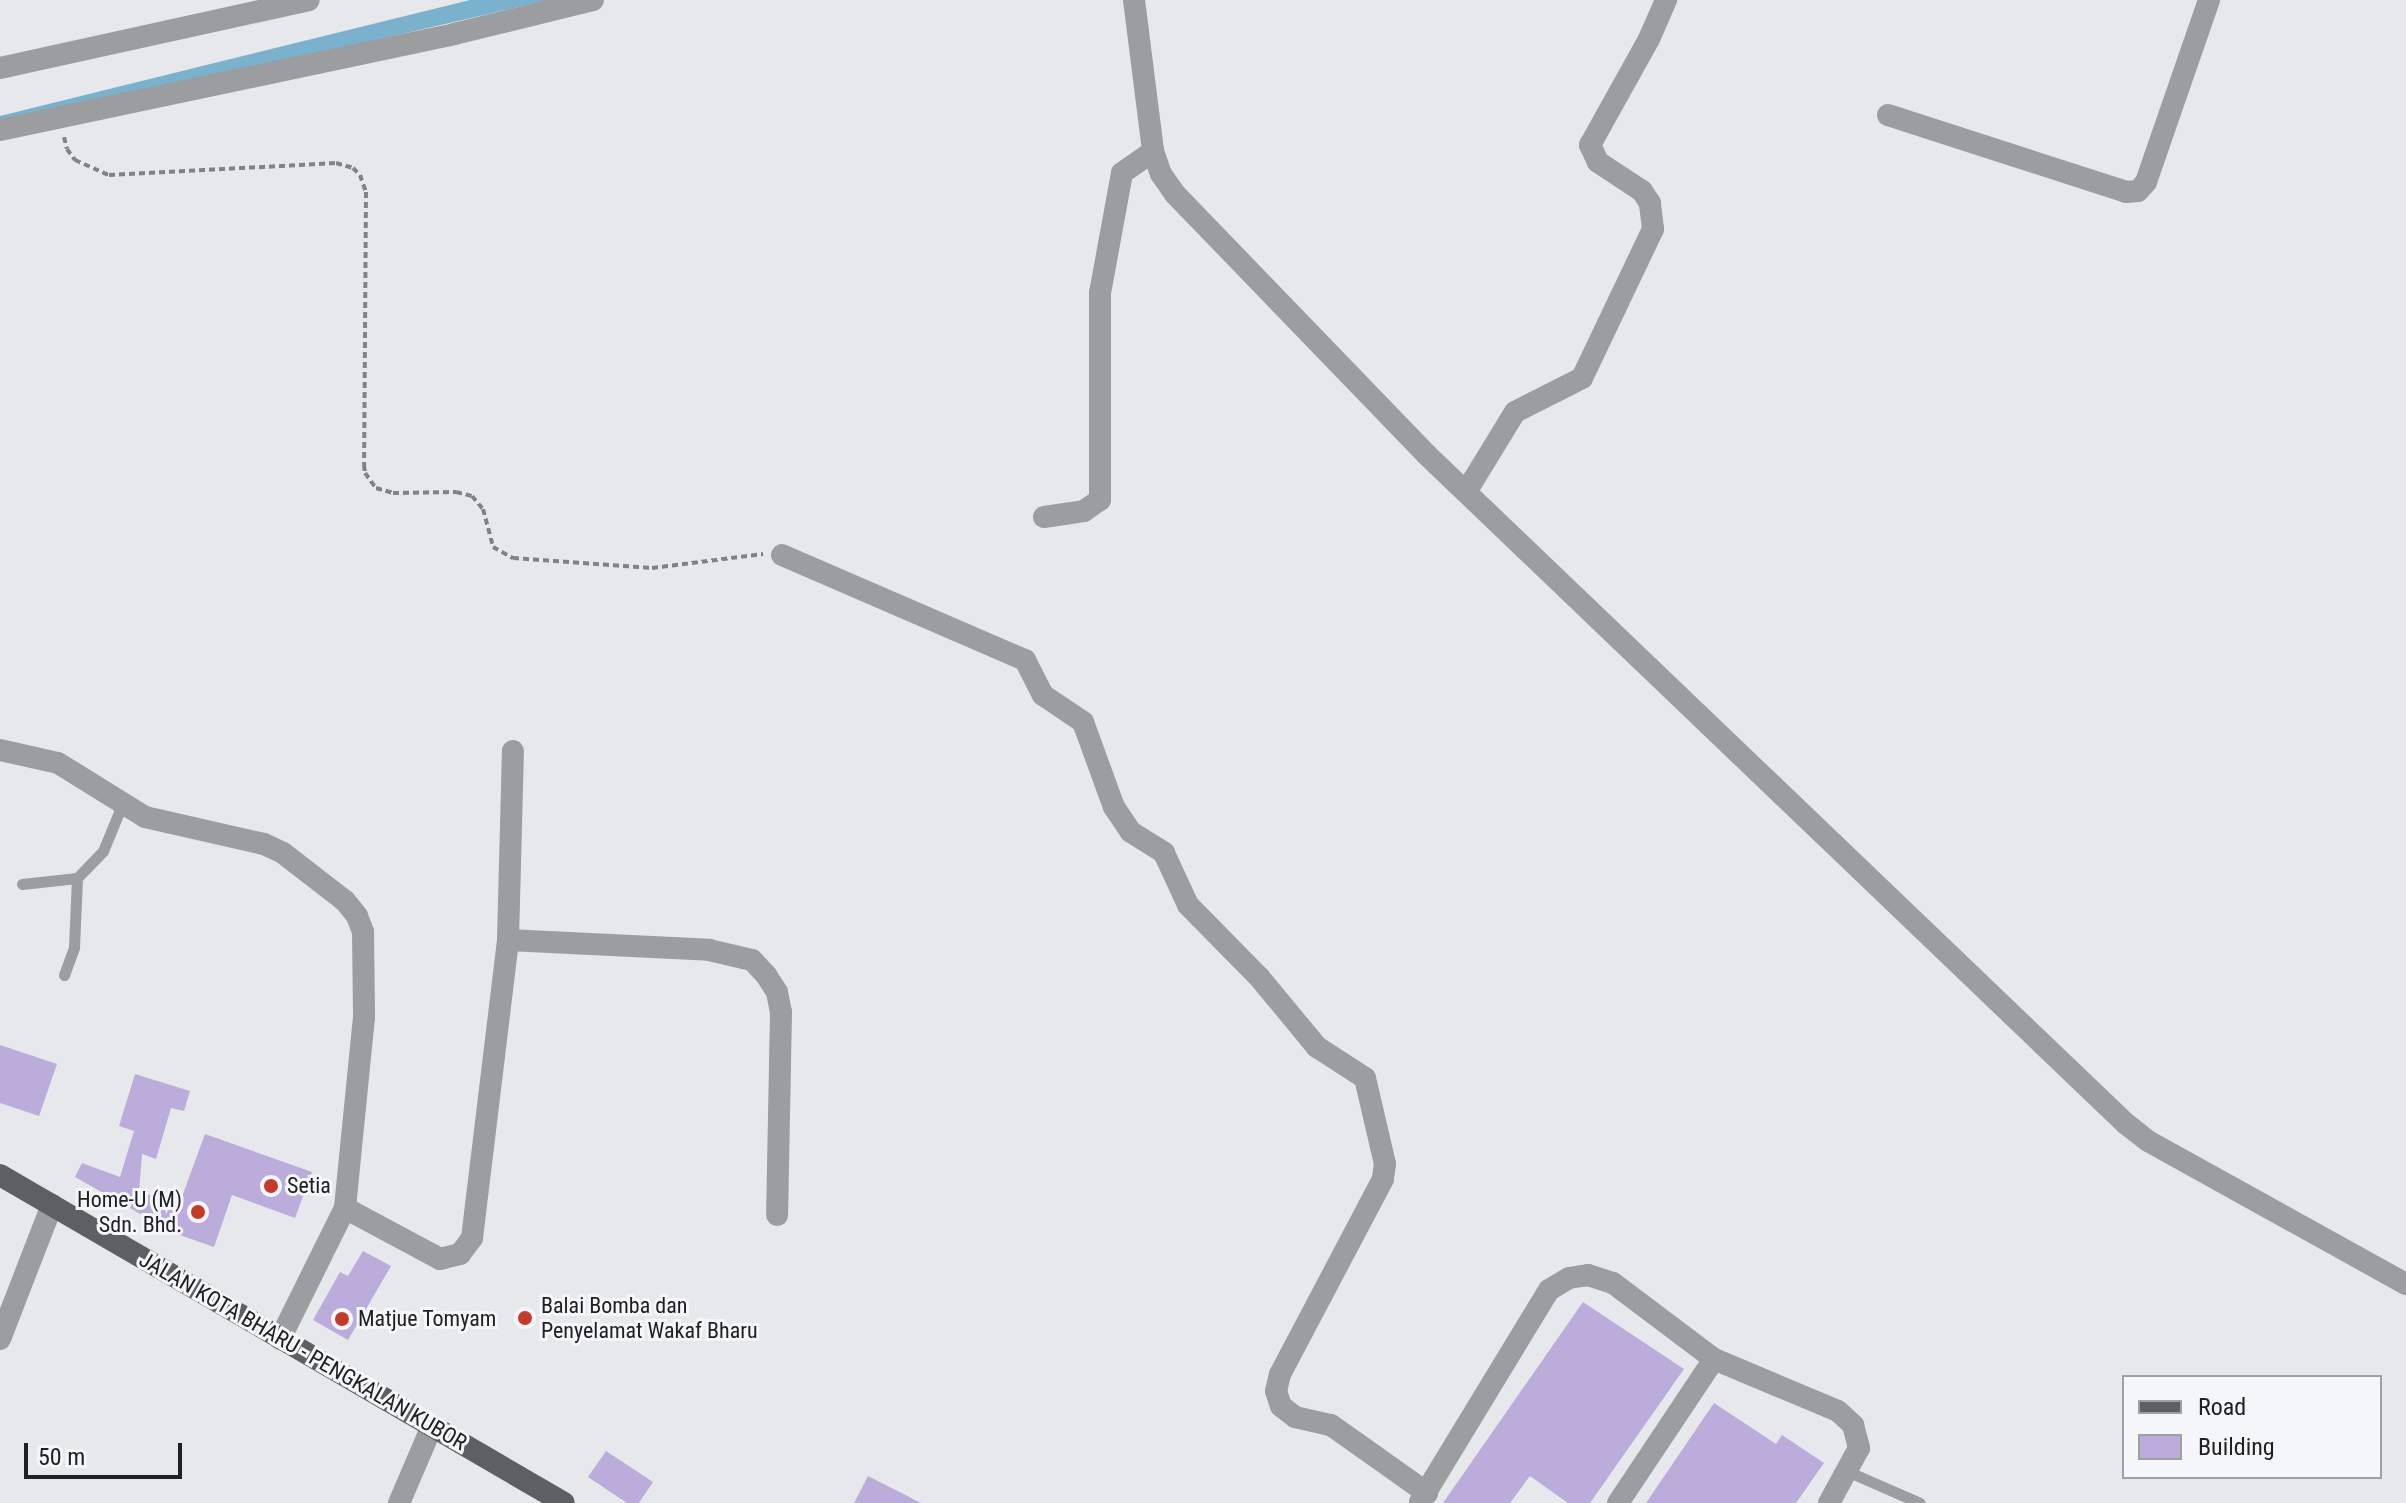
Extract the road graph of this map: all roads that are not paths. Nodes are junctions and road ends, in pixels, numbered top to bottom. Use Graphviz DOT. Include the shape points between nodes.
graph roads {
  1 [pos="309,0"];
  2 [pos="593,0"];
  3 [pos="1134,0"];
  4 [pos="1666,0"];
  5 [pos="2209,0"];
  6 [pos="0,68"];
  7 [pos="1888,115"];
  8 [pos="0,130"];
  9 [pos="1153,151"];
  10 [pos="1466,492"];
  11 [pos="1044,517"];
  12 [pos="782,555"];
  13 [pos="0,750"];
  14 [pos="513,751"];
  15 [pos="122,805"];
  16 [pos="77,878"];
  17 [pos="22,884"];
  18 [pos="508,940"];
  19 [pos="64,975"];
  20 [pos="0,1175"];
  21 [pos="52,1205"];
  22 [pos="345,1208"];
  23 [pos="777,1215"];
  24 [pos="2406,1284"];
  25 [pos="0,1339"];
  26 [pos="280,1339"];
  27 [pos="1714,1359"];
  28 [pos="432,1426"];
  29 [pos="1849,1472"];
  30 [pos="1423,1498"];
  31 [pos="399,1503"];
  32 [pos="564,1503"];
  33 [pos="1618,1503"];
  34 [pos="1829,1503"];
  35 [pos="1920,1503"];
  1 -- 6 [label="street"];
  2 -- 8 [label="street"];
  3 -- 9 [label="street"];
  4 -- 10 [label="street" via="1590,145 1598,162 1642,191 1650,203 1653,229 1582,378 1515,412"];
  5 -- 7 [label="street" via="2146,182 2138,191 2126,192"];
  9 -- 10 [label="street" via="1175,194"];
  9 -- 11 [label="street" via="1122,173 1100,293 1100,500 1084,511"];
  10 -- 24 [label="street" via="2125,1123 2148,1141"];
  12 -- 30 [label="street" via="1025,660 1043,695 1083,722 1114,807 1131,832 1164,853 1188,905 1259,977 1317,1047 1365,1078 1385,1164 1383,1179 1280,1374 1276,1391 1281,1406 1295,1417 1331,1425"];
  13 -- 15 [label="street" via="58,763"];
  14 -- 18 [label="street"];
  15 -- 16 [label="lane" via="103,851"];
  15 -- 22 [label="street" via="145,817 273,848 345,901 357,916 363,932 364,1017"];
  16 -- 17 [label="lane"];
  16 -- 19 [label="lane" via="74,947"];
  18 -- 22 [label="street" via="475,1228 467,1247 450,1258 431,1256"];
  18 -- 23 [label="street" via="709,950 752,960 777,992 781,1012"];
  20 -- 21 [label="main road, JALAN KOTA BHARU - PENGKALAN KUBOR"];
  21 -- 25 [label="street"];
  21 -- 26 [label="main road, JALAN KOTA BHARU - PENGKALAN KUBOR"];
  22 -- 26 [label="street"];
  26 -- 28 [label="main road, JALAN KOTA BHARU - PENGKALAN KUBOR"];
  27 -- 29 [label="street" via="1838,1411 1853,1425 1859,1448"];
  27 -- 30 [label="street" via="1613,1283 1588,1275 1569,1278 1549,1290"];
  27 -- 33 [label="street"];
  28 -- 31 [label="street"];
  28 -- 32 [label="main road, JALAN KOTA BHARU - PENGKALAN KUBOR"];
  29 -- 34 [label="street"];
  29 -- 35 [label="lane"];
}
